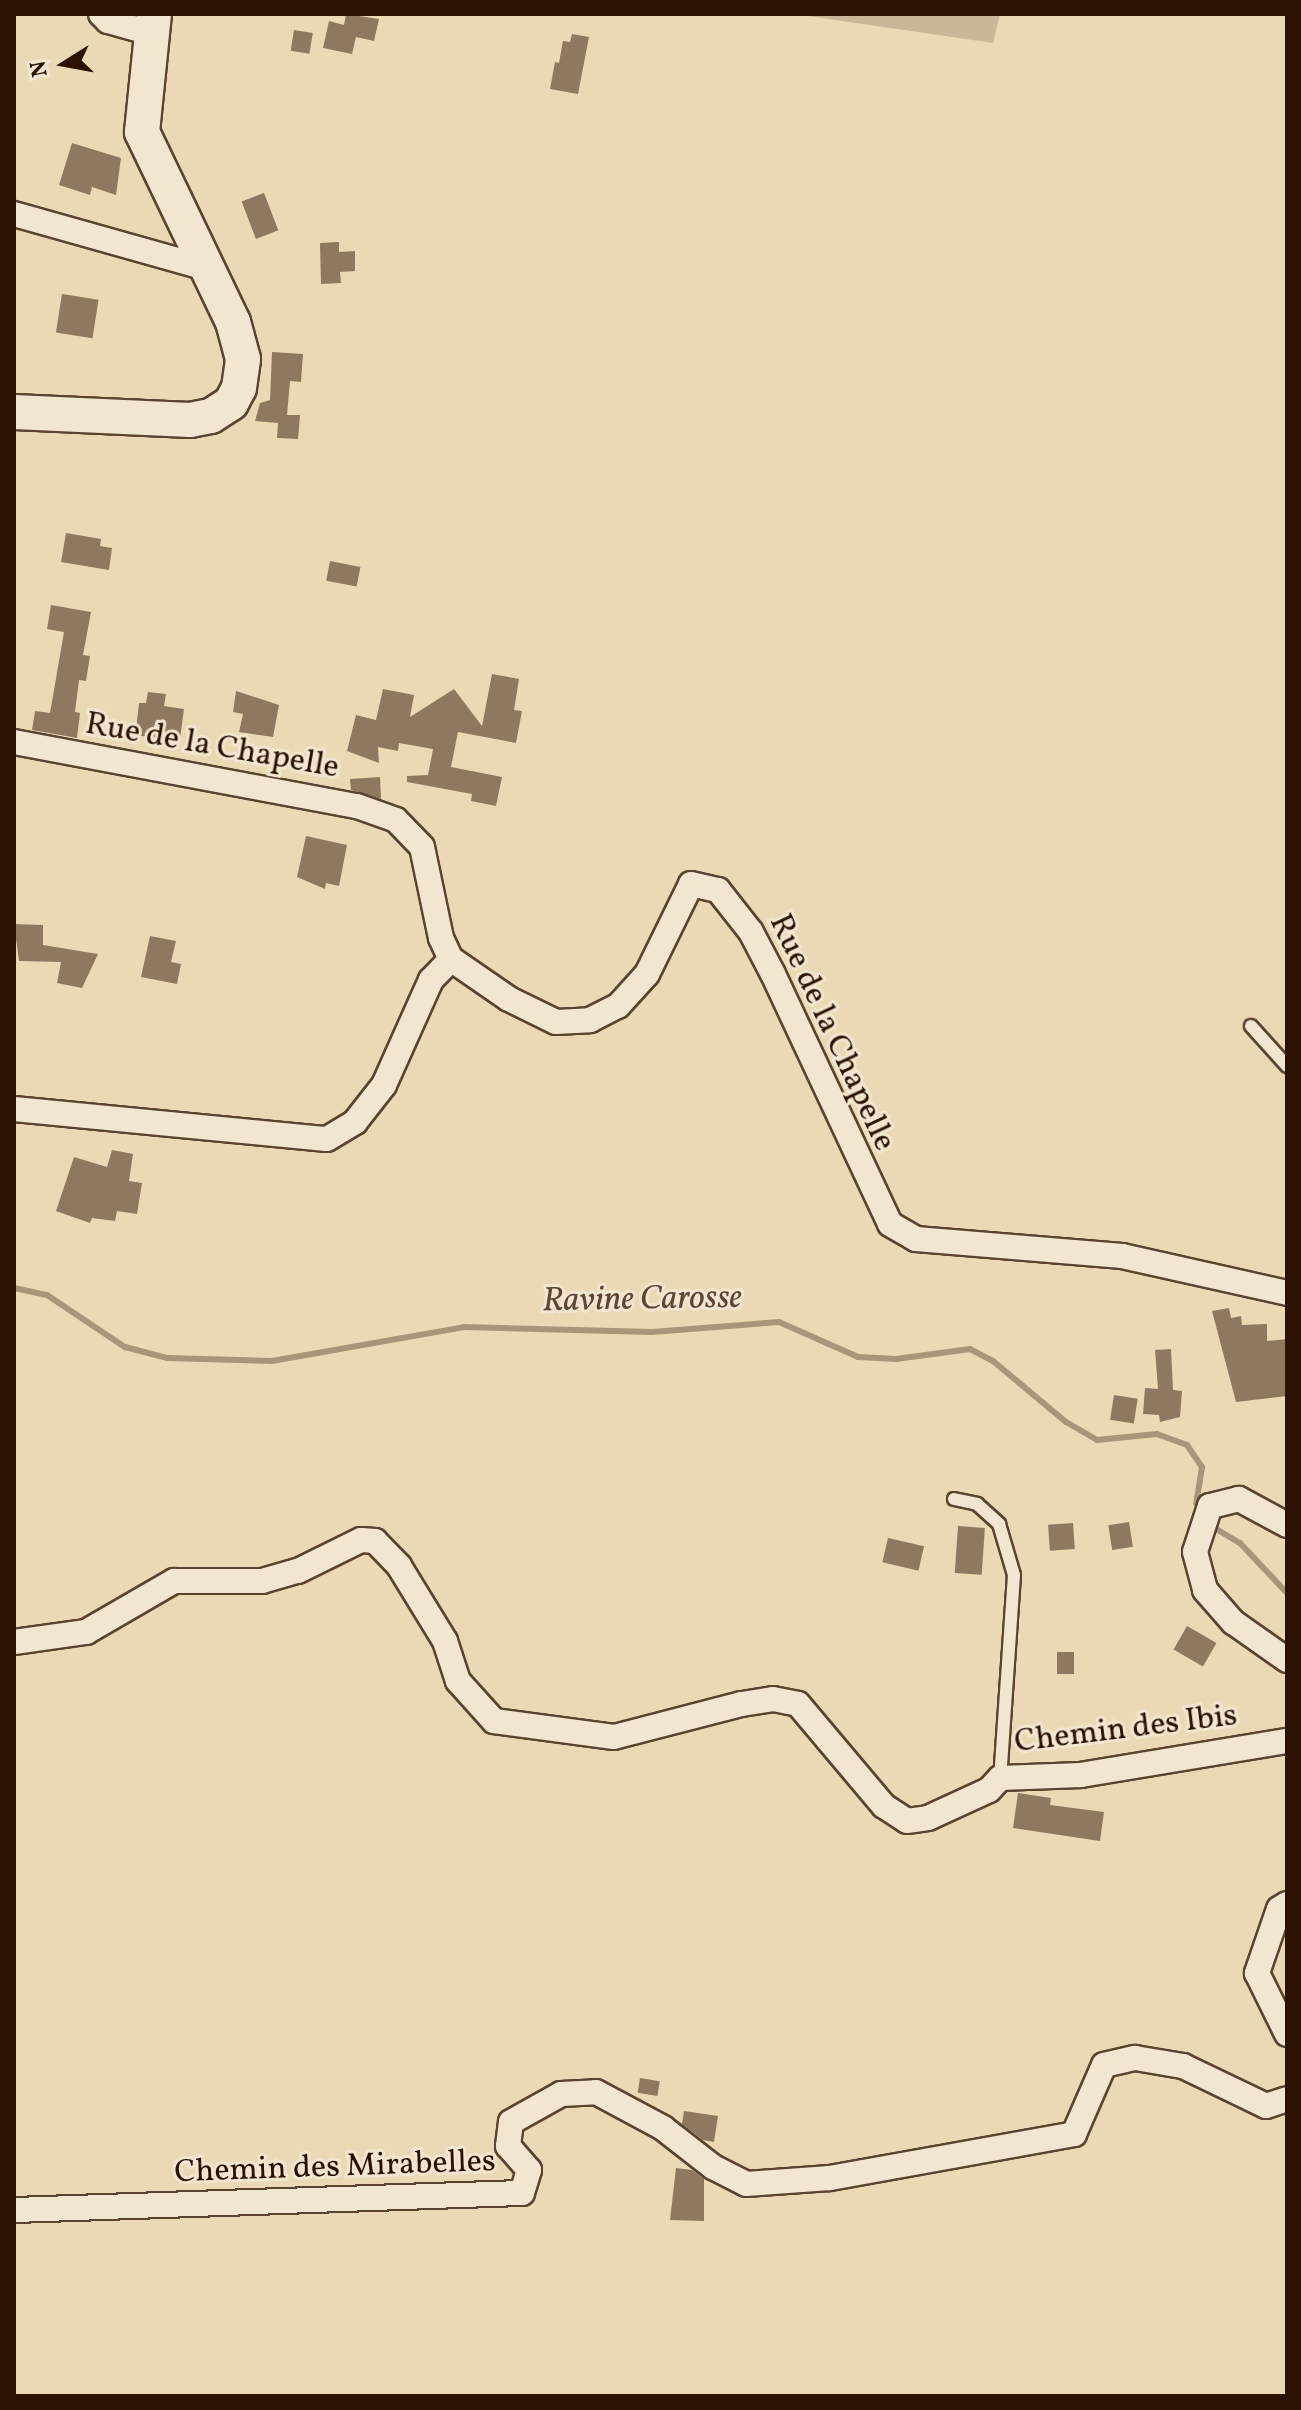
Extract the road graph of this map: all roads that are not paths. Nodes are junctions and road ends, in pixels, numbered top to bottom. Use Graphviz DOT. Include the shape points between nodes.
graph roads {
  1 [pos="101,14"];
  2 [pos="155,24"];
  3 [pos="14,214"];
  4 [pos="210,269"];
  5 [pos="14,412"];
  6 [pos="14,742"];
  7 [pos="451,959"];
  8 [pos="1251,1026"];
  9 [pos="1287,1066"];
  10 [pos="14,1109"];
  11 [pos="1287,1293"];
  12 [pos="954,1499"];
  13 [pos="1287,1525"];
  14 [pos="14,1642"];
  15 [pos="1287,1660"];
  16 [pos="1287,1741"];
  17 [pos="1000,1778"];
  18 [pos="1287,1904"];
  19 [pos="1287,2034"];
  20 [pos="1287,2099"];
  21 [pos="14,2210"];
  1 -- 2 [label="street" via="108,21"];
  2 -- 4 [label="main road" via="142,132"];
  3 -- 4 [label="street"];
  4 -- 5 [label="main road" via="243,359 231,403 211,416 190,420"];
  6 -- 7 [label="street, Rue de la Chapelle" via="357,806 396,820 422,847 441,938"];
  7 -- 10 [label="street" via="431,980 384,1085 355,1122 327,1139"];
  7 -- 11 [label="street, Rue de la Chapelle" via="509,999 556,1022 590,1020 618,1006 647,974 679,903 691,884 702,883 724,895 751,932 890,1224 916,1239 1122,1256"];
  8 -- 9 [label="lane"];
  12 -- 17 [label="lane" via="977,1504 999,1524 1014,1575"];
  13 -- 15 [label="street" via="1239,1499 1210,1506 1195,1552 1205,1590 1233,1622"];
  14 -- 17 [label="street, Chemin des Ibis" via="86,1632 174,1581 262,1581 298,1571 361,1540 375,1541 417,1591 445,1641 458,1681 494,1721 614,1737 773,1699 798,1704 884,1806 907,1821 928,1818 989,1790"];
  16 -- 17 [label="street, Chemin des Ibis" via="1081,1775"];
  18 -- 19 [label="street" via="1279,1909 1257,1973"];
  20 -- 21 [label="street, Chemin des Mirabelles" via="1266,2106 1183,2066 1135,2058 1104,2065 1074,2134 830,2178 746,2184 663,2128 596,2092 561,2094 511,2122 508,2146 529,2170 522,2193"];
}
